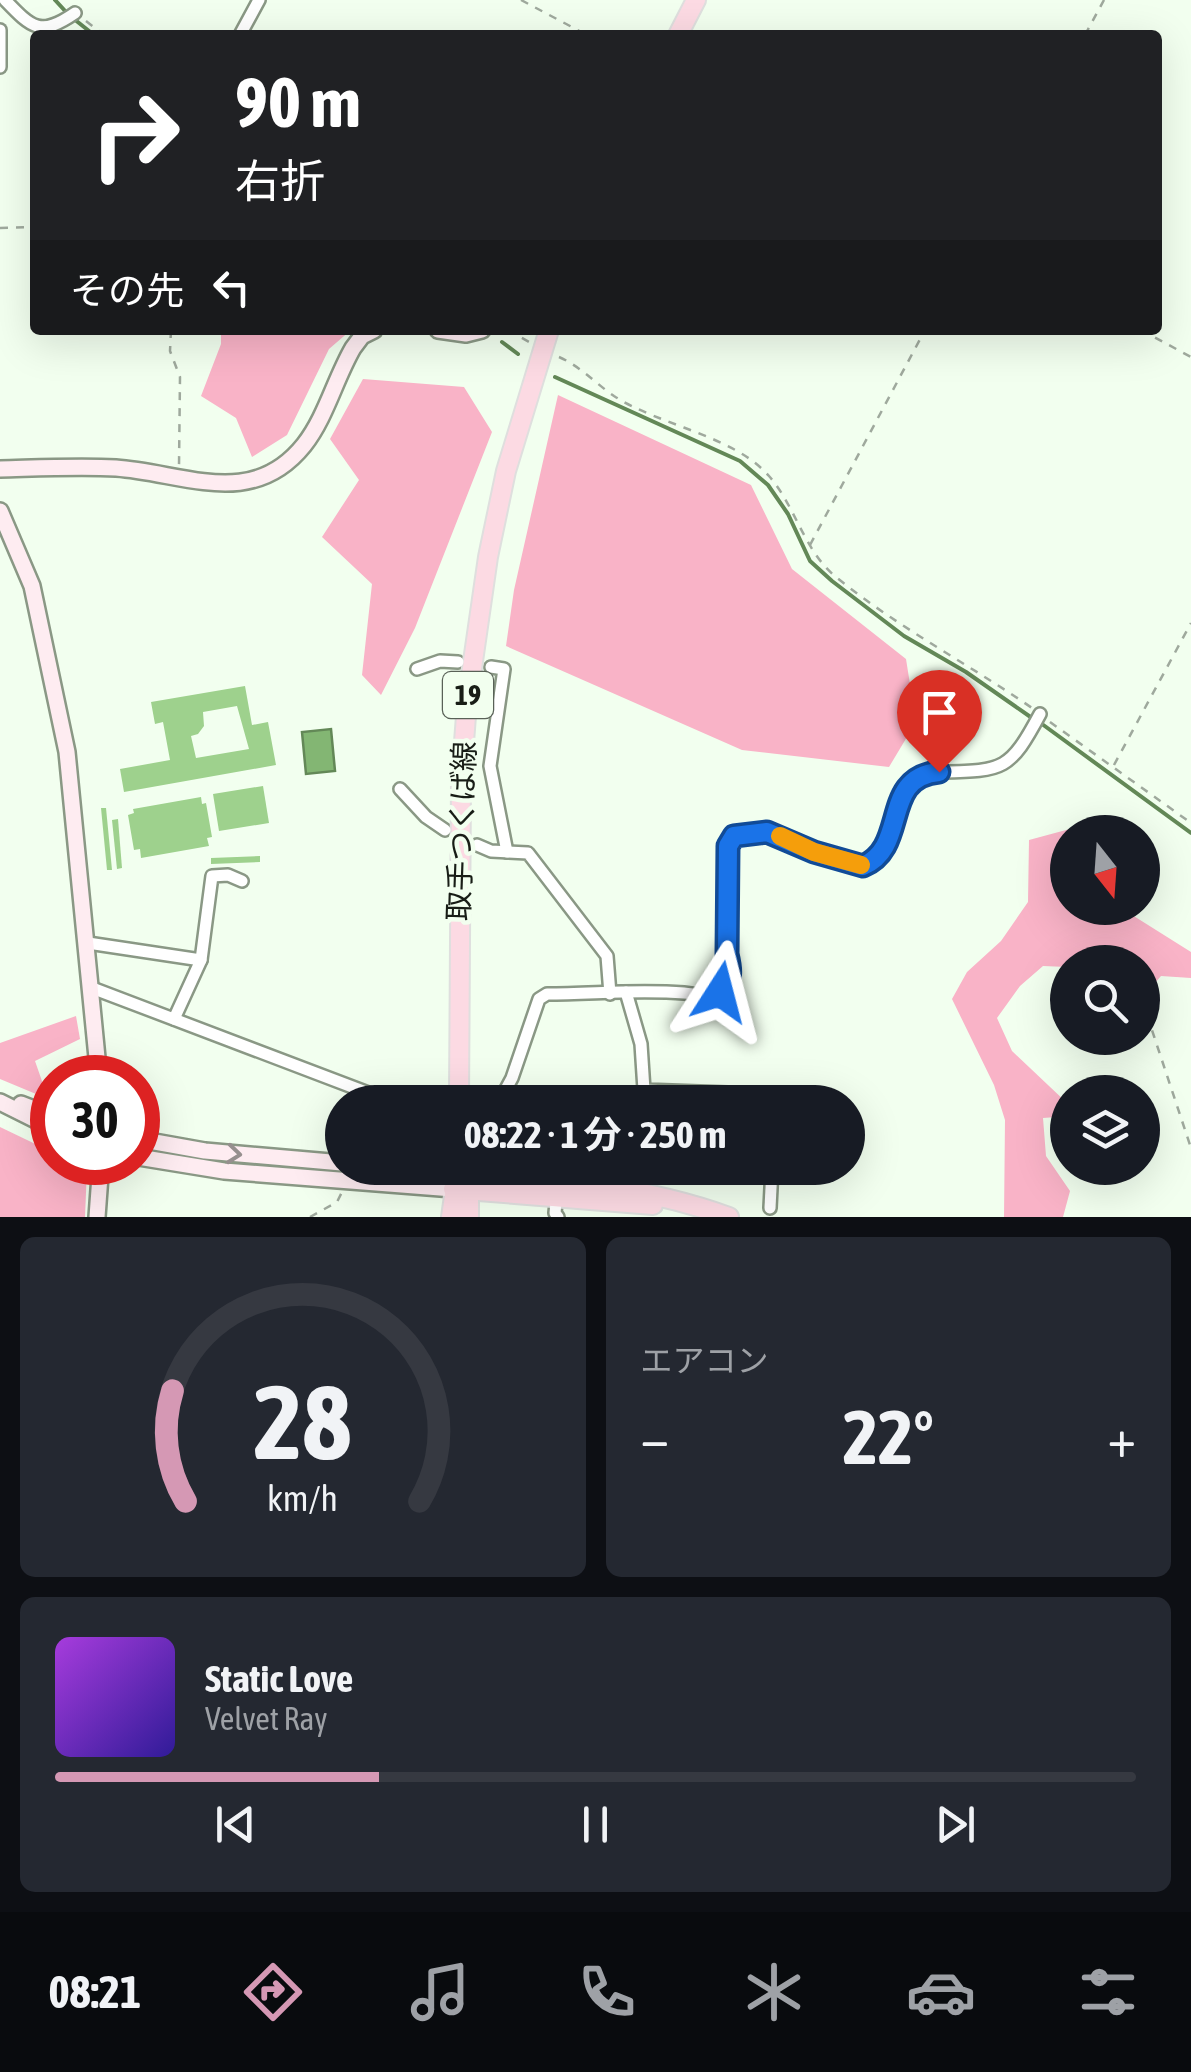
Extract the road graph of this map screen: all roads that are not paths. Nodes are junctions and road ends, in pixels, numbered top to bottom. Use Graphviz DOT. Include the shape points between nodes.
graph roads {
  1 [pos="5,0"];
  2 [pos="259,0"];
  3 [pos="696,0"];
  4 [pos="75,13"];
  5 [pos="0,30"];
  6 [pos="243,30"];
  7 [pos="681,30"];
  8 [pos="0,67"];
  9 [pos="364,335"];
  10 [pos="546,339"];
  11 [pos="0,469"];
  12 [pos="0,511"];
  13 [pos="458,662"];
  14 [pos="491,667"];
  15 [pos="416,669"];
  16 [pos="1040,714"];
  17 [pos="400,789"];
  18 [pos="446,830"];
  19 [pos="477,845"];
  20 [pos="507,852"];
  21 [pos="242,881"];
  22 [pos="88,943"];
  23 [pos="201,960"];
  24 [pos="92,988"];
  25 [pos="626,992"];
  26 [pos="610,994"];
  27 [pos="174,1019"];
  28 [pos="97,1055"];
  29 [pos="347,1085"];
  30 [pos="459,1085"];
  31 [pos="508,1085"];
  32 [pos="644,1085"];
  33 [pos="0,1093"];
  34 [pos="0,1102"];
  35 [pos="30,1106"];
  36 [pos="30,1117"];
  37 [pos="160,1143"];
  38 [pos="160,1161"];
  39 [pos="325,1162"];
  40 [pos="325,1179"];
  41 [pos="99,1185"];
  42 [pos="459,1185"];
  43 [pos="461,1185"];
  44 [pos="529,1185"];
  45 [pos="616,1185"];
  46 [pos="771,1185"];
  47 [pos="557,1187"];
  48 [pos="770,1208"];
  49 [pos="97,1217"];
  50 [pos="452,1217"];
  51 [pos="468,1217"];
  52 [pos="558,1217"];
  53 [pos="712,1217"];
  54 [pos="729,1217"];
  1 -- 4 [label="street" via="28,25 46,28"];
  2 -- 6 [label="street"];
  3 -- 7 [label="main road"];
  5 -- 8 [label="street"];
  9 -- 11 [label="street" via="305,443 257,480 214,484 119,468"];
  10 -- 30 [label="main road, 取手つくば線 / 19" via="506,471 467,703 460,781"];
  12 -- 22 [label="street" via="25,564 67,752"];
  13 -- 15 [label="street"];
  14 -- 20 [label="street" via="504,670 490,766"];
  16 -- 25 [label="street" via="1002,766 913,779 890,835 863,866 767,832 734,836 728,846 730,982 709,996"];
  17 -- 18 [label="street"];
  19 -- 20 [label="street"];
  20 -- 26 [label="street" via="528,853 588,928 606,956"];
  21 -- 23 [label="street" via="212,876"];
  22 -- 23 [label="street"];
  22 -- 24 [label="street"];
  23 -- 27 [label="street"];
  24 -- 27 [label="street"];
  24 -- 28 [label="street"];
  25 -- 26 [label="street"];
  25 -- 32 [label="street" via="641,1044"];
  26 -- 31 [label="street" via="538,999"];
  27 -- 29 [label="street"];
  33 -- 35 [label="street"];
  34 -- 36 [label="street"];
  37 -- 39 [label="street, one-way"];
  38 -- 40 [label="street"];
  41 -- 49 [label="street"];
  42 -- 50 [label="main road"];
  43 -- 51 [label="main road"];
  44 -- 47 [label="main road"];
  45 -- 47 [label="main road"];
  45 -- 53 [label="main road"];
  45 -- 54 [label="main road"];
  46 -- 48 [label="street"];
  47 -- 52 [label="street"];
}
